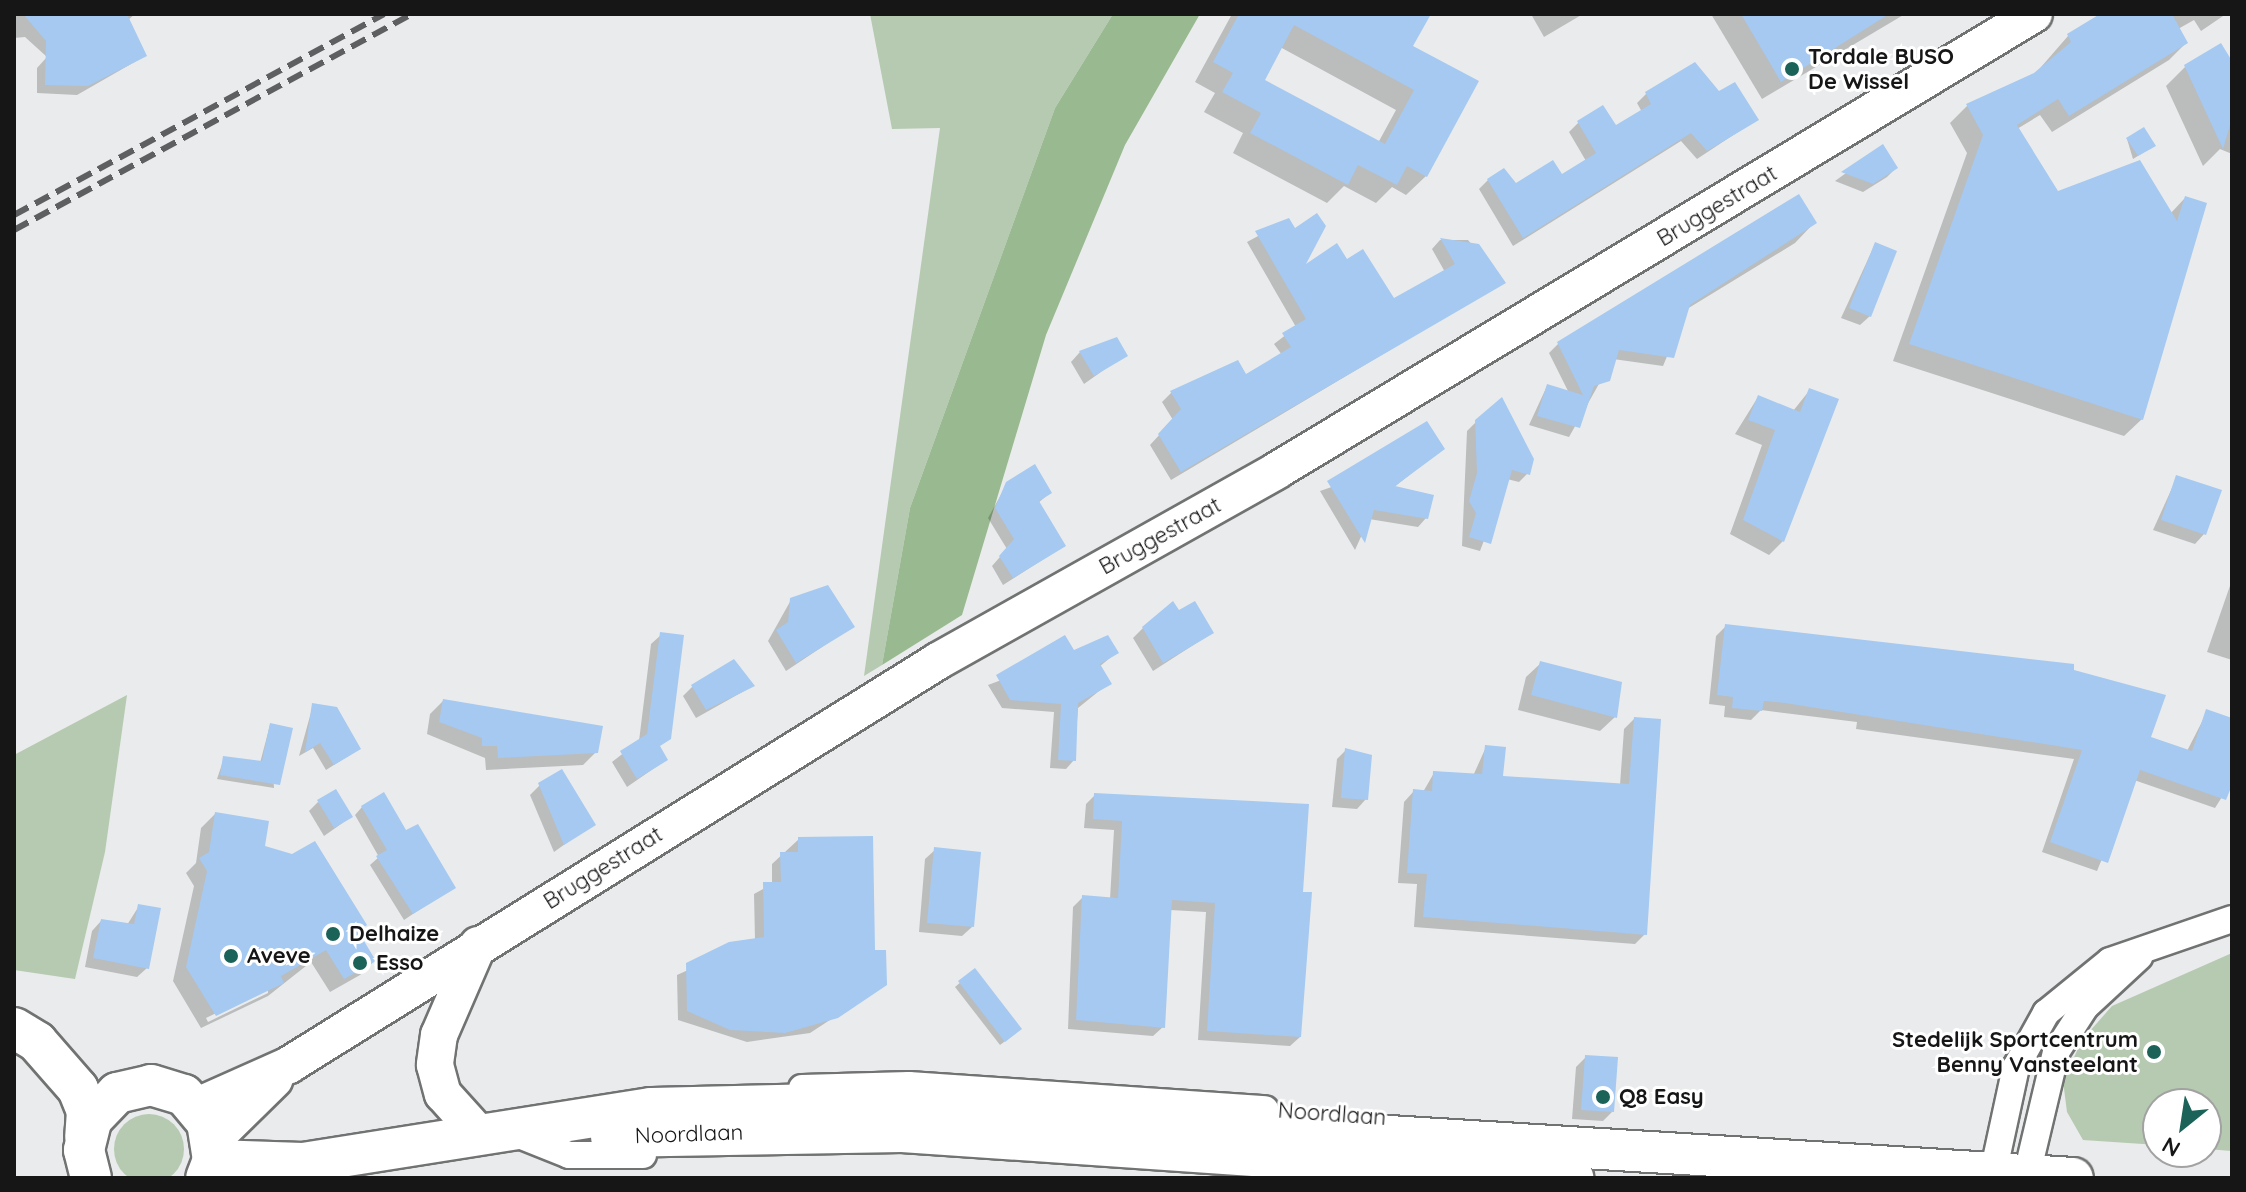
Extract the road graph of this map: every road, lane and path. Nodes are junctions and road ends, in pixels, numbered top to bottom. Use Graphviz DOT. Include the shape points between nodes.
graph roads {
  1 [pos="2034,14"];
  2 [pos="2232,919"];
  3 [pos="478,945"];
  4 [pos="26,1035"];
  5 [pos="134,1087"];
  6 [pos="479,1134"];
  7 [pos="207,1146"];
  8 [pos="85,1164"];
  9 [pos="293,1170"];
  10 [pos="1317,1172"];
  11 [pos="2010,1175"];
  12 [pos="1573,1178"];
  13 [pos="2073,1178"];
  1 -- 3 [label="street, Bruggestraat" via="1276,471 938,661"];
  2 -- 11 [label="street" via="2144,952 2085,1007 2062,1042"];
  3 -- 6 [label="street" via="439,1035 435,1065 443,1094"];
  3 -- 7 [label="street, Bruggestraat" via="289,1065"];
  4 -- 5 [label="main road"];
  4 -- 8 [label="main road" via="78,1089"];
  5 -- 7 [label="main road" via="168,1088"];
  5 -- 8 [label="main road" via="102,1104"];
  6 -- 9 [label="main road, Noordlaan"];
  6 -- 10 [label="main road, Noordlaan" via="902,1132"];
  6 -- 11 [label="main road, Noordlaan" via="651,1108 777,1102 931,1105"];
  7 -- 9 [label="main road, Noordlaan"];
  10 -- 12 [label="main road, Noordlaan"];
  11 -- 13 [label="main road, Noordlaan"];
}
